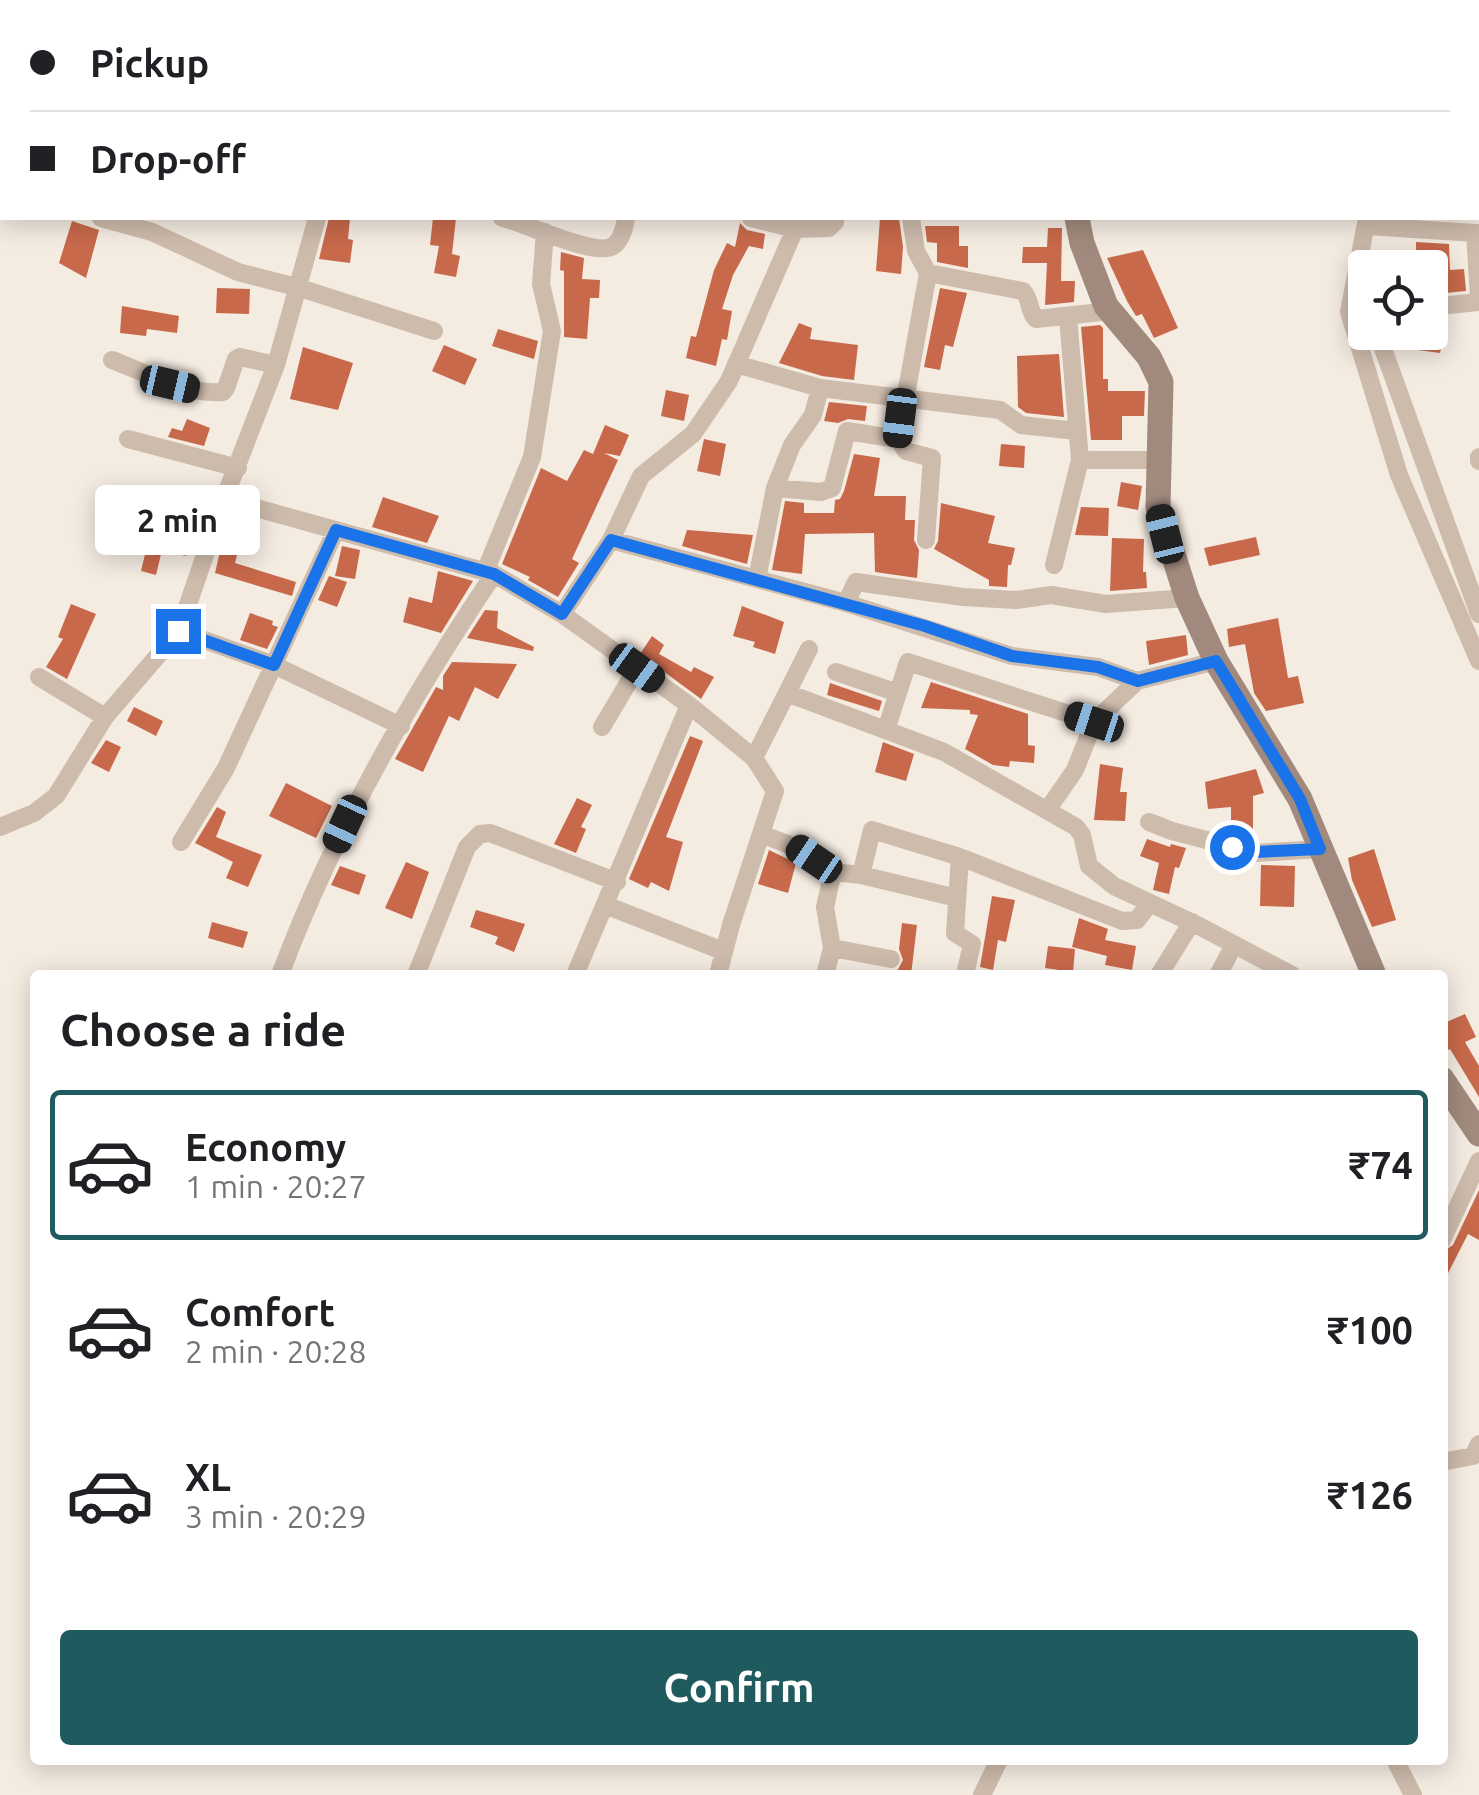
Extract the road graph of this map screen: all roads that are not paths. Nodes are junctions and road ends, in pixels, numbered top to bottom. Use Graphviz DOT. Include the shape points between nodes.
graph roads {
  1 [pos="108,220"];
  2 [pos="317,220"];
  3 [pos="508,220"];
  4 [pos="626,220"];
  5 [pos="759,220"];
  6 [pos="835,220"];
  7 [pos="912,220"];
  8 [pos="1077,220"];
  9 [pos="1367,222"];
  10 [pos="795,229"];
  11 [pos="545,232"];
  12 [pos="1477,233"];
  13 [pos="928,273"];
  14 [pos="300,288"];
  15 [pos="1479,300"];
  16 [pos="1448,304"];
  17 [pos="1111,311"];
  18 [pos="1068,318"];
  19 [pos="434,331"];
  20 [pos="1384,350"];
  21 [pos="112,360"];
  22 [pos="736,364"];
  23 [pos="276,365"];
  24 [pos="820,388"];
  25 [pos="903,398"];
  26 [pos="1078,431"];
  27 [pos="898,438"];
  28 [pos="128,440"];
  29 [pos="1080,460"];
  30 [pos="1161,460"];
  31 [pos="238,468"];
  32 [pos="775,488"];
  33 [pos="224,499"];
  34 [pos="336,530"];
  35 [pos="611,540"];
  36 [pos="926,540"];
  37 [pos="1054,565"];
  38 [pos="489,573"];
  39 [pos="757,579"];
  40 [pos="1187,598"];
  41 [pos="846,603"];
  42 [pos="562,614"];
  43 [pos="1479,614"];
  44 [pos="178,631"];
  45 [pos="810,649"];
  46 [pos="1216,661"];
  47 [pos="1479,661"];
  48 [pos="274,665"];
  49 [pos="637,668"];
  50 [pos="836,672"];
  51 [pos="39,677"];
  52 [pos="1138,681"];
  53 [pos="786,693"];
  54 [pos="898,693"];
  55 [pos="689,705"];
  56 [pos="105,717"];
  57 [pos="1094,722"];
  58 [pos="400,726"];
  59 [pos="602,726"];
  60 [pos="886,730"];
  61 [pos="754,758"];
  62 [pos="1048,809"];
  63 [pos="1150,822"];
  64 [pos="0,826"];
  65 [pos="761,834"];
  66 [pos="181,842"];
  67 [pos="1320,849"];
  68 [pos="960,858"];
  69 [pos="833,872"];
  70 [pos="861,875"];
  71 [pos="617,882"];
  72 [pos="956,898"];
  73 [pos="1148,904"];
  74 [pos="605,905"];
  75 [pos="1192,922"];
  76 [pos="1234,945"];
  77 [pos="832,948"];
  78 [pos="723,952"];
  79 [pos="892,960"];
  80 [pos="1264,969"];
  81 [pos="282,970"];
  82 [pos="418,970"];
  83 [pos="577,970"];
  84 [pos="719,970"];
  85 [pos="825,970"];
  86 [pos="967,970"];
  87 [pos="1162,970"];
  88 [pos="1221,970"];
  89 [pos="1368,970"];
  90 [pos="1448,1089"];
  91 [pos="1479,1134"];
  92 [pos="1479,1161"];
  93 [pos="1451,1206"];
  94 [pos="1479,1444"];
  95 [pos="1448,1461"];
  96 [pos="996,1765"];
  97 [pos="1398,1765"];
  98 [pos="982,1795"];
  99 [pos="1413,1795"];
  1 -- 14 [label="street" via="152,232 238,272"];
  2 -- 14 [label="street"];
  3 -- 11 [label="street"];
  4 -- 11 [label="street" via="616,245 607,249"];
  5 -- 10 [label="street"];
  6 -- 10 [label="street" via="829,228"];
  7 -- 13 [label="street"];
  8 -- 17 [label="street"];
  9 -- 12 [label="street"];
  9 -- 47 [label="street" via="1349,312 1399,475"];
  10 -- 22 [label="street"];
  11 -- 38 [label="street" via="540,284 552,331 532,457"];
  12 -- 15 [label="street"];
  13 -- 18 [label="street" via="1023,291 1036,319"];
  13 -- 25 [label="street"];
  14 -- 19 [label="street"];
  14 -- 23 [label="street"];
  15 -- 16 [label="street"];
  17 -- 18 [label="street"];
  17 -- 30 [label="street" via="1161,382"];
  18 -- 26 [label="street"];
  20 -- 43 [label="street"];
  21 -- 23 [label="street" via="212,393 224,392 240,357"];
  22 -- 24 [label="street"];
  22 -- 35 [label="street" via="692,434 641,476"];
  23 -- 31 [label="street"];
  24 -- 25 [label="street"];
  24 -- 32 [label="street"];
  25 -- 26 [label="street" via="1000,410 1021,425"];
  25 -- 27 [label="street"];
  26 -- 29 [label="street"];
  27 -- 32 [label="street" via="847,431 832,488"];
  27 -- 36 [label="street" via="906,451 932,458"];
  28 -- 31 [label="street"];
  29 -- 30 [label="street"];
  29 -- 37 [label="street"];
  30 -- 40 [label="street" via="1158,507"];
  31 -- 33 [label="street"];
  32 -- 39 [label="street"];
  33 -- 34 [label="street"];
  33 -- 44 [label="street"];
  34 -- 38 [label="street"];
  34 -- 48 [label="street"];
  35 -- 39 [label="street"];
  35 -- 42 [label="street"];
  38 -- 42 [label="street"];
  38 -- 58 [label="street"];
  39 -- 41 [label="street"];
  40 -- 41 [label="street" via="1106,604 1052,595 1016,600 856,582"];
  40 -- 46 [label="street"];
  41 -- 52 [label="street" via="1012,656 1098,667"];
  42 -- 49 [label="street"];
  44 -- 48 [label="street"];
  44 -- 56 [label="street"];
  45 -- 53 [label="street"];
  46 -- 52 [label="street"];
  46 -- 67 [label="street" via="1300,799"];
  48 -- 58 [label="street"];
  48 -- 66 [label="street" via="226,768"];
  49 -- 55 [label="street"];
  49 -- 59 [label="street"];
  50 -- 54 [label="street"];
  51 -- 56 [label="street"];
  52 -- 57 [label="street"];
  53 -- 60 [label="street"];
  53 -- 61 [label="street"];
  54 -- 57 [label="street" via="908,662"];
  54 -- 60 [label="street"];
  55 -- 61 [label="street"];
  55 -- 71 [label="street"];
  56 -- 64 [label="street" via="56,796"];
  57 -- 62 [label="street" via="1075,770"];
  58 -- 81 [label="street" via="345,824"];
  60 -- 62 [label="street" via="944,752"];
  61 -- 65 [label="street" via="776,791"];
  62 -- 73 [label="street" via="1082,835 1089,866"];
  63 -- 67 [label="street" via="1256,852"];
  65 -- 69 [label="street"];
  65 -- 78 [label="street"];
  67 -- 89 [label="street"];
  68 -- 70 [label="street" via="872,830"];
  68 -- 72 [label="street"];
  68 -- 73 [label="street" via="1122,921 1137,920"];
  69 -- 70 [label="street"];
  69 -- 77 [label="street" via="825,907"];
  70 -- 72 [label="street"];
  71 -- 74 [label="street"];
  71 -- 82 [label="street" via="480,834 467,847"];
  72 -- 86 [label="street" via="955,933 972,944"];
  73 -- 75 [label="street"];
  74 -- 78 [label="street"];
  74 -- 83 [label="street"];
  75 -- 76 [label="street"];
  75 -- 87 [label="street"];
  76 -- 80 [label="street"];
  76 -- 88 [label="street"];
  77 -- 79 [label="street"];
  77 -- 85 [label="street"];
  78 -- 84 [label="street"];
  90 -- 91 [label="street"];
  92 -- 93 [label="street"];
  94 -- 95 [label="street" via="1474,1456"];
  96 -- 98 [label="street"];
  97 -- 99 [label="street"];
}
